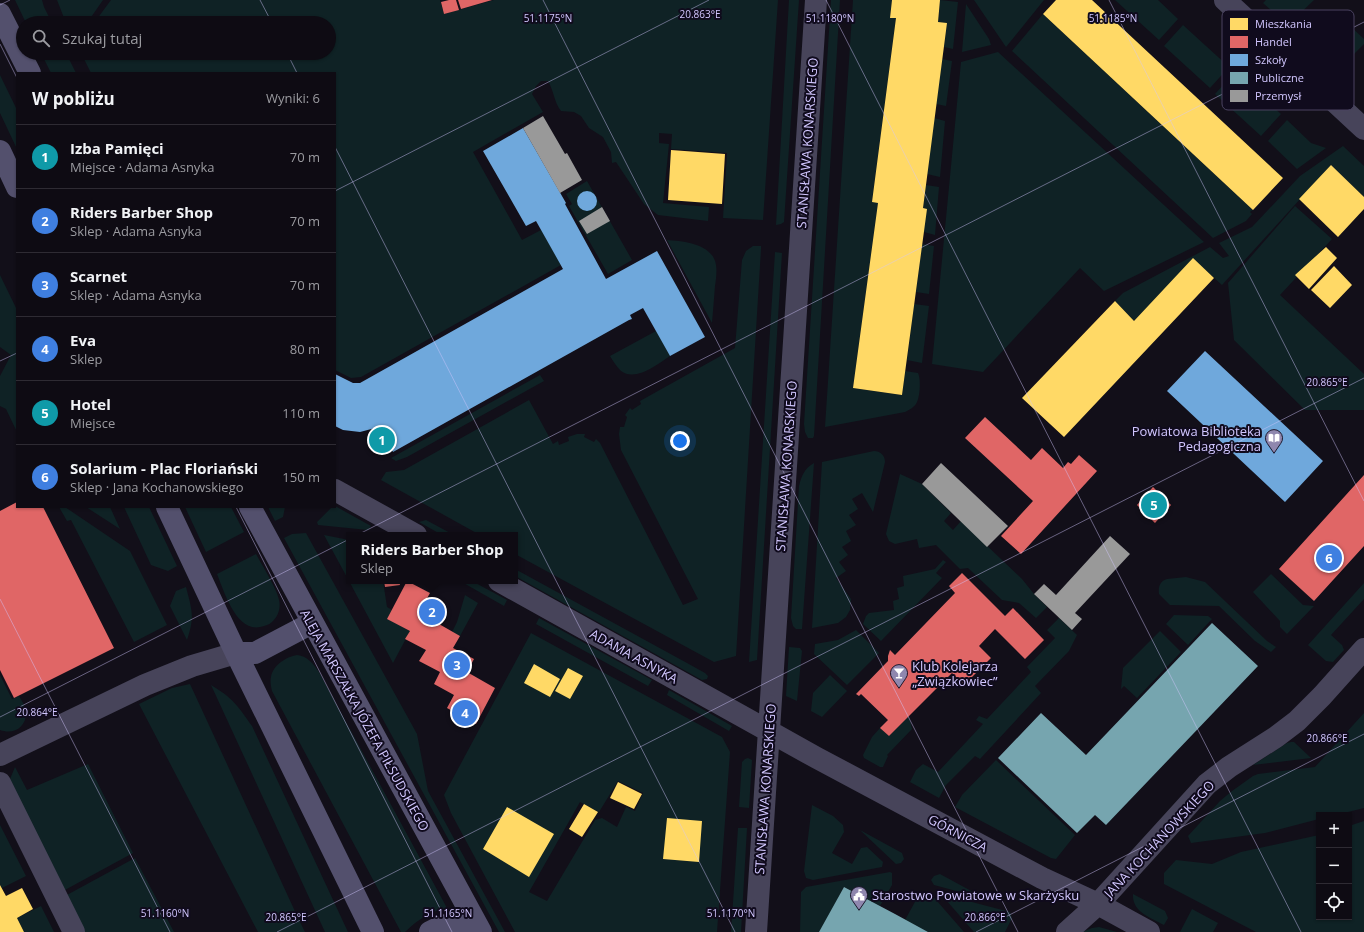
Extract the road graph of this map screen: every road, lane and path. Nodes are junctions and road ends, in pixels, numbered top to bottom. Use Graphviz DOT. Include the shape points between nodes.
graph roads {
  1 [pos="816,0"];
  2 [pos="1225,0"];
  3 [pos="1236,10"];
  4 [pos="0,14"];
  5 [pos="16,45"];
  6 [pos="23,60"];
  7 [pos="29,72"];
  8 [pos="1343,110"];
  9 [pos="1364,130"];
  10 [pos="0,151"];
  11 [pos="16,185"];
  12 [pos="336,491"];
  13 [pos="166,508"];
  14 [pos="251,508"];
  15 [pos="411,532"];
  16 [pos="504,584"];
  17 [pos="312,623"];
  18 [pos="1364,649"];
  19 [pos="236,653"];
  20 [pos="768,731"];
  21 [pos="0,755"];
  22 [pos="0,783"];
  23 [pos="1098,904"];
  24 [pos="479,928"];
  25 [pos="74,932"];
  26 [pos="373,932"];
  27 [pos="430,932"];
  28 [pos="756,932"];
  29 [pos="1067,932"];
  30 [pos="1150,932"];
  1 -- 20 [label="street, STANISŁAWA KONARSKIEGO"];
  2 -- 3 [label="street"];
  4 -- 5 [label="street"];
  6 -- 7 [label="street"];
  8 -- 9 [label="street"];
  10 -- 11 [label="street"];
  12 -- 15 [label="street"];
  13 -- 19 [label="street"];
  14 -- 17 [label="street, ALEJA MARSZAŁKA JÓZEFA PIŁSUDSKIEGO"];
  16 -- 20 [label="street, ADAMA ASNYKA"];
  17 -- 19 [label="street" via="255,653"];
  17 -- 24 [label="street, ALEJA MARSZAŁKA JÓZEFA PIŁSUDSKIEGO"];
  18 -- 23 [label="street, JANA KOCHANOWSKIEGO" via="1297,721 1207,784"];
  19 -- 21 [label="street" via="158,679"];
  19 -- 26 [label="street"];
  20 -- 23 [label="street, GÓRNICZA" via="1042,878"];
  20 -- 28 [label="street, STANISŁAWA KONARSKIEGO"];
  22 -- 25 [label="street"];
  23 -- 29 [label="street, JANA KOCHANOWSKIEGO"];
  23 -- 30 [label="street, GÓRNICZA"];
  24 -- 27 [label="street" via="459,922"];
}
